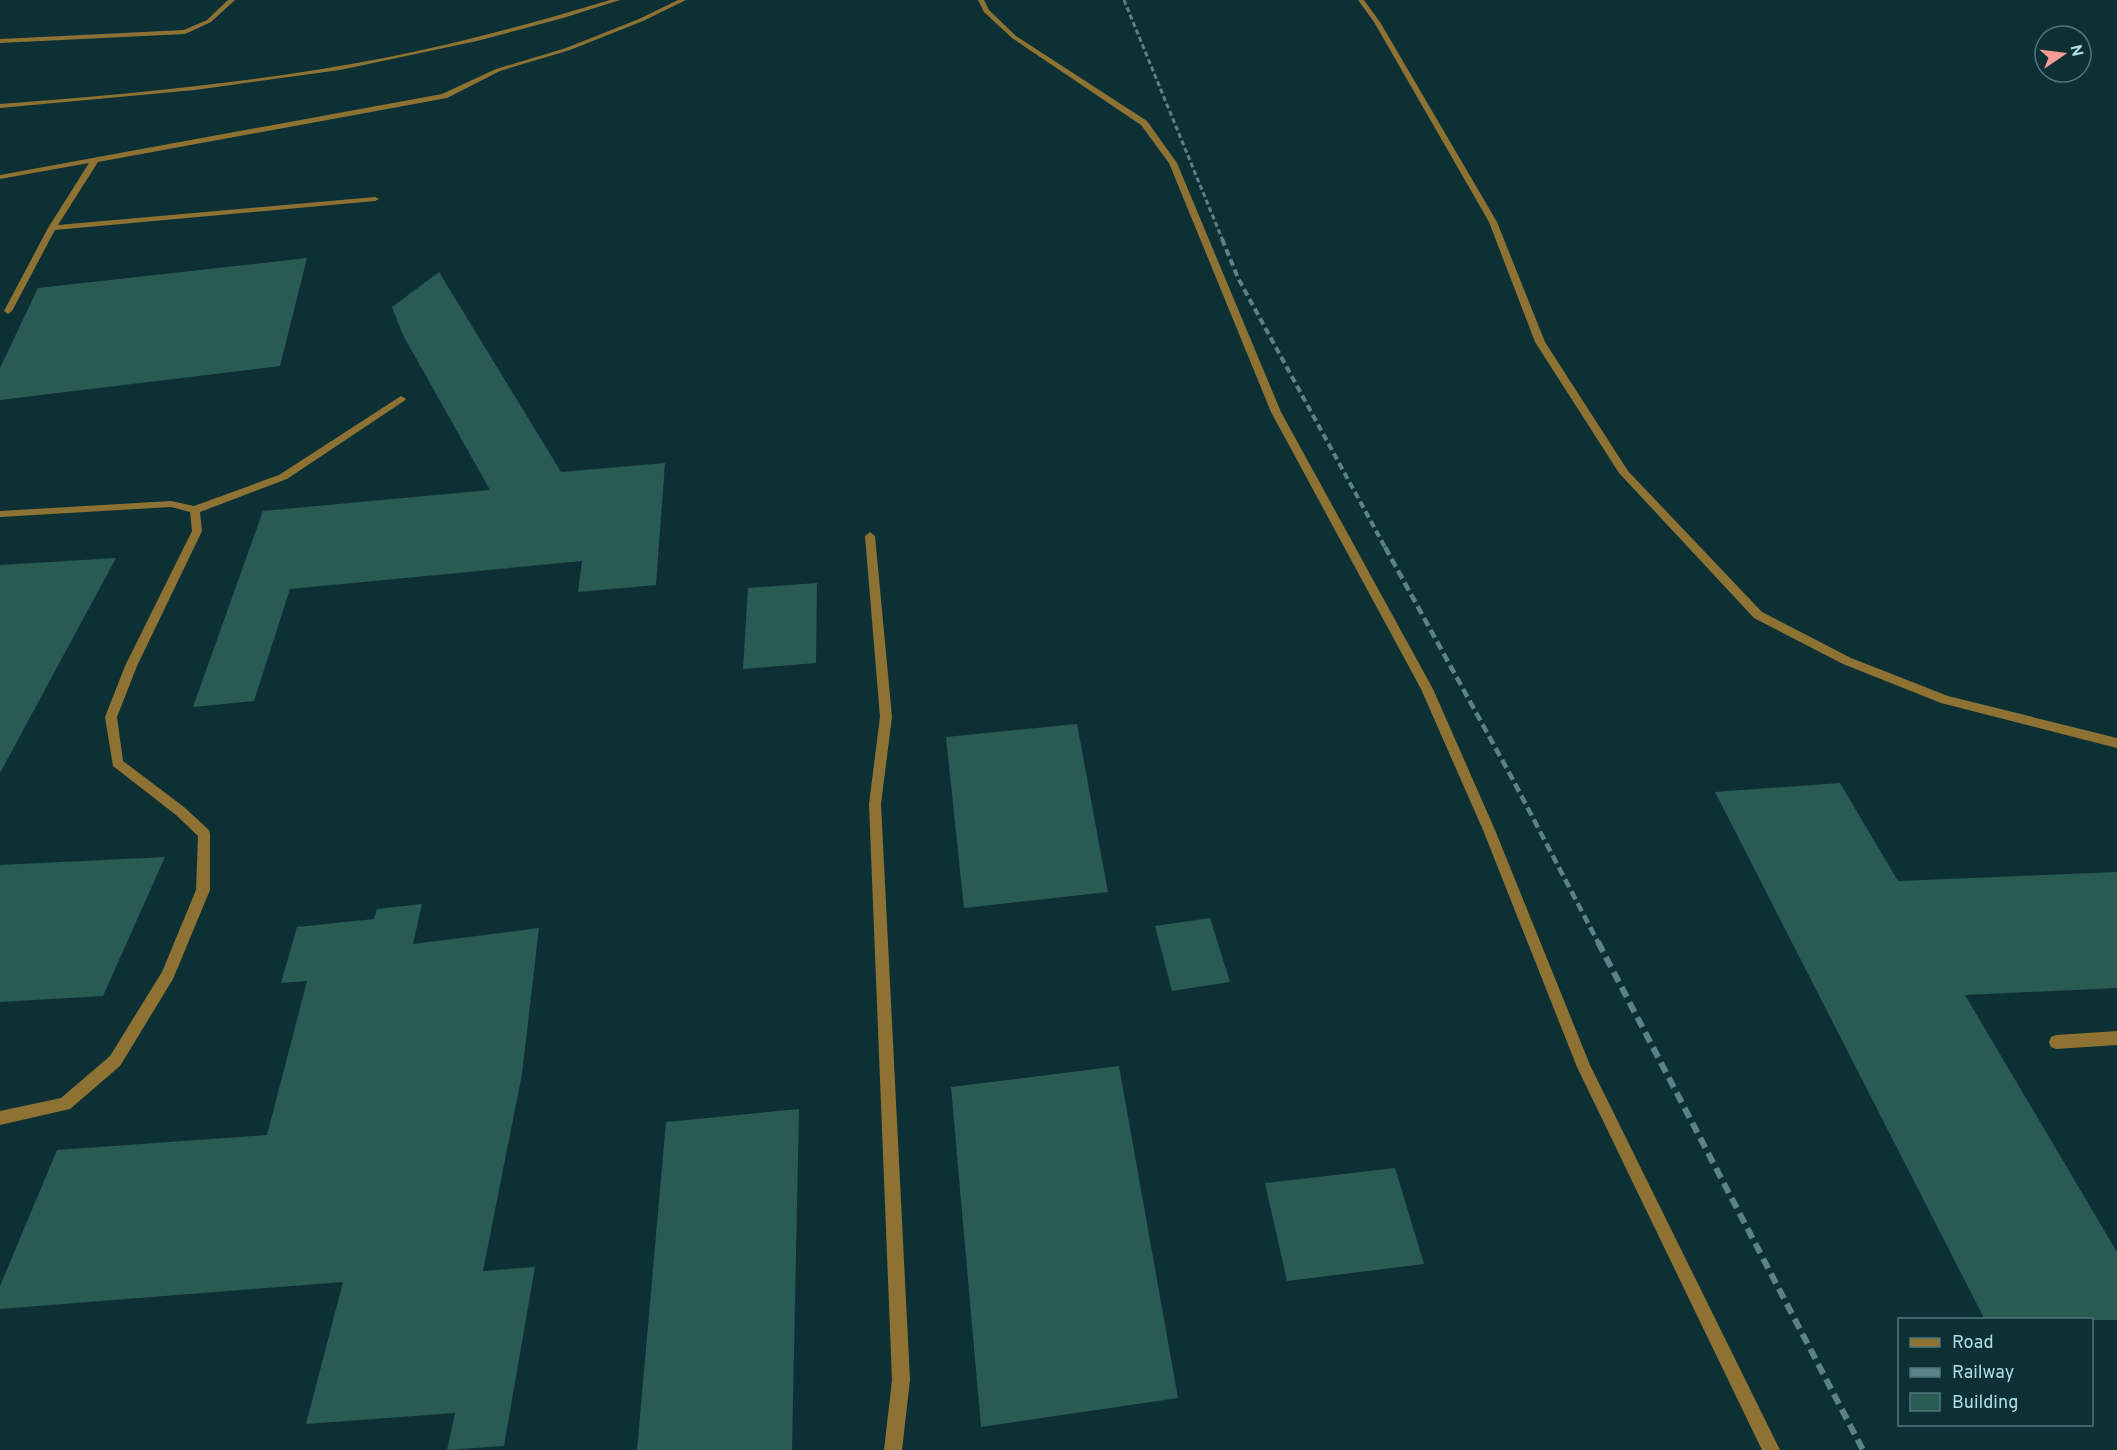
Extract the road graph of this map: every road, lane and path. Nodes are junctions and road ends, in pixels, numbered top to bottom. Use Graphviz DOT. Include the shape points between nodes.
graph roads {
  1 [pos="232,0"];
  2 [pos="617,0"];
  3 [pos="683,0"];
  4 [pos="981,0"];
  5 [pos="1361,0"];
  6 [pos="0,42"];
  7 [pos="0,106"];
  8 [pos="94,161"];
  9 [pos="0,177"];
  10 [pos="375,199"];
  11 [pos="52,228"];
  12 [pos="8,311"];
  13 [pos="401,399"];
  14 [pos="195,510"];
  15 [pos="0,514"];
  16 [pos="870,536"];
  17 [pos="2117,743"];
  18 [pos="2117,1038"];
  19 [pos="2056,1042"];
  20 [pos="0,1118"];
  21 [pos="893,1450"];
  22 [pos="1771,1450"];
  1 -- 6 [label="street" via="209,21 185,32"];
  2 -- 7 [label="street" via="501,34 332,69 211,86"];
  3 -- 8 [label="street" via="568,49 498,70 444,96"];
  4 -- 22 [label="street" via="986,11 1014,37 1144,123 1173,163 1276,412 1427,688 1584,1066"];
  5 -- 17 [label="street" via="1493,222 1540,342 1624,473 1758,615 1847,661 1946,700"];
  8 -- 9 [label="street"];
  8 -- 11 [label="street"];
  10 -- 11 [label="street"];
  11 -- 12 [label="street"];
  13 -- 14 [label="street" via="283,477"];
  14 -- 15 [label="street" via="171,504"];
  14 -- 20 [label="street" via="197,531 131,666 111,717 117,764 204,834 203,890 168,975 115,1061 65,1104"];
  16 -- 21 [label="street" via="886,717 875,804 901,1380"];
  18 -- 19 [label="street"];
}
